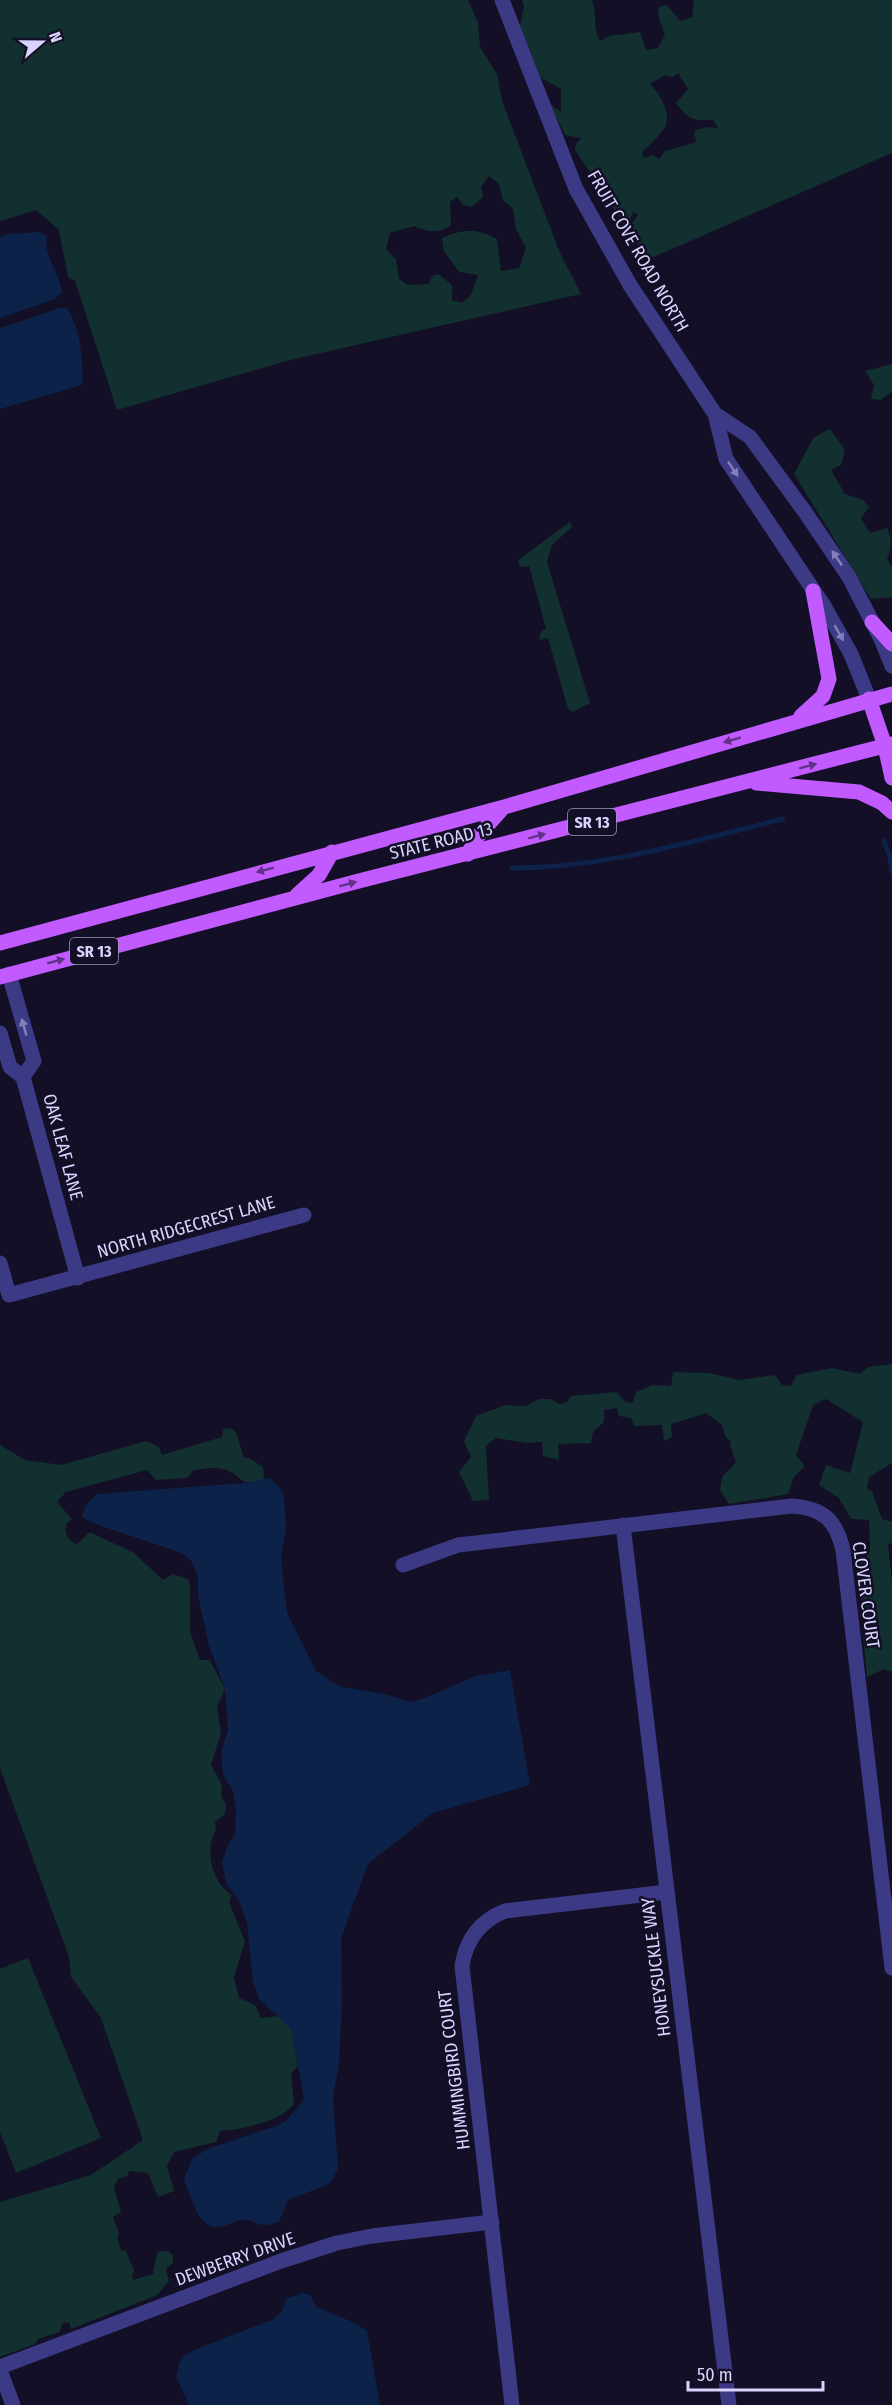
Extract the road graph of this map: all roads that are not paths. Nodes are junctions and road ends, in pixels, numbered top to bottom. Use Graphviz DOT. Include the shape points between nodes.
graph roads {
  1 [pos="502,0"];
  2 [pos="715,414"];
  3 [pos="813,591"];
  4 [pos="872,622"];
  5 [pos="892,644"];
  6 [pos="892,666"];
  7 [pos="892,694"];
  8 [pos="869,699"];
  9 [pos="793,722"];
  10 [pos="889,745"];
  11 [pos="892,778"];
  12 [pos="744,783"];
  13 [pos="504,807"];
  14 [pos="892,812"];
  15 [pos="332,852"];
  16 [pos="468,854"];
  17 [pos="292,899"];
  18 [pos="1,944"];
  19 [pos="4,975"];
  20 [pos="0,1033"];
  21 [pos="23,1077"];
  22 [pos="304,1215"];
  23 [pos="0,1263"];
  24 [pos="78,1278"];
  25 [pos="623,1525"];
  26 [pos="403,1565"];
  27 [pos="667,1892"];
  28 [pos="892,1968"];
  29 [pos="492,2222"];
  30 [pos="0,2369"];
  31 [pos="13,2405"];
  32 [pos="512,2405"];
  33 [pos="729,2405"];
  1 -- 2 [label="street, FRUIT COVE ROAD NORTH" via="576,189 630,285"];
  2 -- 3 [label="street, FRUIT COVE ROAD NORTH, one-way" via="726,459"];
  4 -- 2 [label="street, FRUIT COVE ROAD NORTH, one-way" via="849,577 750,437"];
  3 -- 8 [label="street, FRUIT COVE ROAD NORTH, one-way" via="851,654"];
  3 -- 9 [label="main road" via="829,679 815,706"];
  4 -- 5 [label="main road"];
  4 -- 6 [label="street, FRUIT COVE ROAD NORTH"];
  7 -- 8 [label="main road, SR 13"];
  8 -- 9 [label="main road, STATE ROAD 13 / SR 13"];
  8 -- 10 [label="main road"];
  9 -- 13 [label="main road, STATE ROAD 13 / SR 13, one-way"];
  10 -- 11 [label="main road"];
  12 -- 10 [label="main road, STATE ROAD 13 / SR 13, one-way"];
  12 -- 14 [label="main road" via="859,792"];
  16 -- 12 [label="main road, STATE ROAD 13 / SR 13, one-way"];
  13 -- 15 [label="main road, STATE ROAD 13 / SR 13"];
  13 -- 16 [label="main road" via="477,837"];
  15 -- 17 [label="main road" via="319,876"];
  15 -- 18 [label="main road, STATE ROAD 13 / SR 13, one-way"];
  17 -- 16 [label="main road, STATE ROAD 13 / SR 13, one-way"];
  19 -- 17 [label="main road, STATE ROAD 13 / SR 13, one-way"];
  21 -- 19 [label="street, one-way" via="34,1061"];
  20 -- 21 [label="street, OAK LEAF LANE" via="10,1067"];
  21 -- 24 [label="street, OAK LEAF LANE"];
  22 -- 24 [label="street, NORTH RIDGECREST LANE"];
  23 -- 24 [label="street, NORTH RIDGECREST LANE" via="9,1295"];
  25 -- 26 [label="street, CLOVER COURT" via="458,1545"];
  25 -- 27 [label="street, HONEYSUCKLE WAY"];
  25 -- 28 [label="street, CLOVER COURT" via="792,1506 817,1510 836,1529 843,1550"];
  27 -- 29 [label="street, HUMMINGBIRD COURT" via="505,1911 482,1924 466,1947 462,1966"];
  27 -- 33 [label="street, HONEYSUCKLE WAY"];
  29 -- 30 [label="street, DEWBERRY DRIVE" via="337,2243 280,2261"];
  29 -- 32 [label="street, HUMMINGBIRD COURT"];
  30 -- 31 [label="street"];
}
